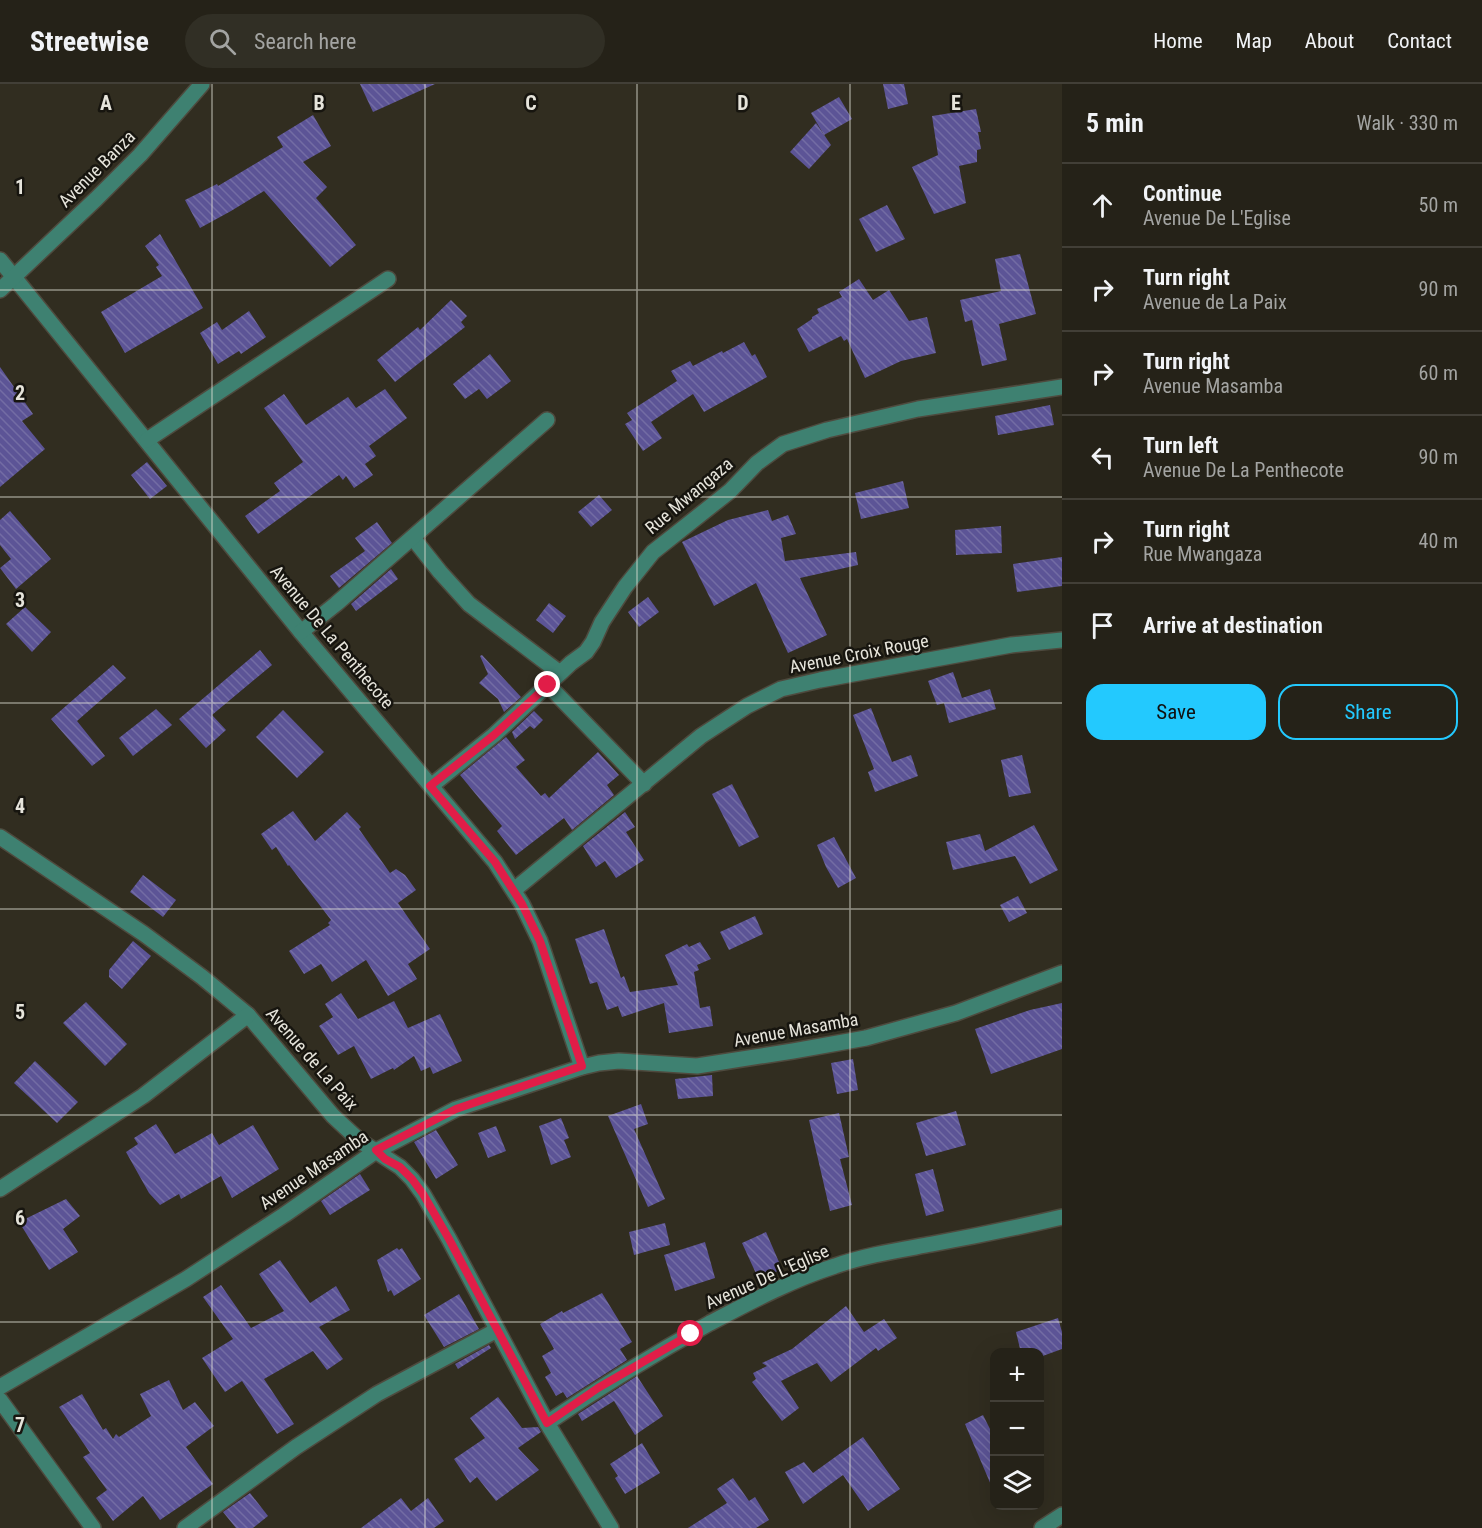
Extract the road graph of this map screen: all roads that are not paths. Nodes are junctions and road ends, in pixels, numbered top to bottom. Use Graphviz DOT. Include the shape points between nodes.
graph roads {
  1 [pos="202,84"];
  2 [pos="0,260"];
  3 [pos="15,277"];
  4 [pos="388,279"];
  5 [pos="0,290"];
  6 [pos="1062,387"];
  7 [pos="547,420"];
  8 [pos="147,440"];
  9 [pos="413,538"];
  10 [pos="301,632"];
  11 [pos="1062,640"];
  12 [pos="560,673"];
  13 [pos="548,685"];
  14 [pos="644,784"];
  15 [pos="430,786"];
  16 [pos="0,837"];
  17 [pos="514,890"];
  18 [pos="1062,973"];
  19 [pos="248,1015"];
  20 [pos="582,1066"];
  21 [pos="376,1150"];
  22 [pos="0,1189"];
  23 [pos="1062,1217"];
  24 [pos="497,1330"];
  25 [pos="0,1387"];
  26 [pos="0,1400"];
  27 [pos="547,1423"];
  28 [pos="1062,1515"];
  29 [pos="93,1528"];
  30 [pos="185,1528"];
  31 [pos="611,1528"];
  32 [pos="1042,1528"];
  1 -- 3 [label="street, Avenue Banza" via="140,155"];
  2 -- 3 [label="street, Avenue De La Penthecote"];
  3 -- 5 [label="street, Avenue Banza"];
  3 -- 8 [label="street, Avenue De La Penthecote"];
  4 -- 8 [label="street"];
  6 -- 12 [label="street, Rue Mwangaza" via="918,409 783,444 653,552 625,587 586,652"];
  7 -- 9 [label="street"];
  8 -- 10 [label="street, Avenue De La Penthecote"];
  9 -- 10 [label="street"];
  9 -- 12 [label="street" via="469,604"];
  10 -- 15 [label="street, Avenue De La Penthecote"];
  11 -- 14 [label="street, Avenue Croix Rouge" via="1011,645 781,690 701,735"];
  12 -- 13 [label="street, Rue Mwangaza"];
  13 -- 14 [label="street"];
  13 -- 15 [label="street, Rue Mwangaza"];
  14 -- 17 [label="street, Avenue Croix Rouge"];
  15 -- 17 [label="street, Avenue De La Penthecote"];
  16 -- 19 [label="street, Avenue de La Paix" via="144,934"];
  17 -- 20 [label="street, Avenue De La Penthecote" via="540,941"];
  18 -- 20 [label="street, Avenue Masamba" via="956,1013 866,1038 697,1066 618,1061"];
  19 -- 21 [label="street, Avenue de La Paix" via="333,1116"];
  19 -- 22 [label="street" via="143,1096"];
  20 -- 21 [label="street, Avenue Masamba" via="456,1109"];
  21 -- 24 [label="street, Avenue de La Paix" via="400,1167 423,1194"];
  21 -- 25 [label="street, Avenue Masamba" via="186,1279"];
  23 -- 27 [label="street, Avenue De L'Eglise" via="877,1255 802,1279 691,1334"];
  24 -- 27 [label="street, Avenue de La Paix"];
  24 -- 30 [label="street" via="377,1394"];
  26 -- 29 [label="street"];
  27 -- 31 [label="street, Avenue de La Paix"];
  28 -- 32 [label="street"];
}
